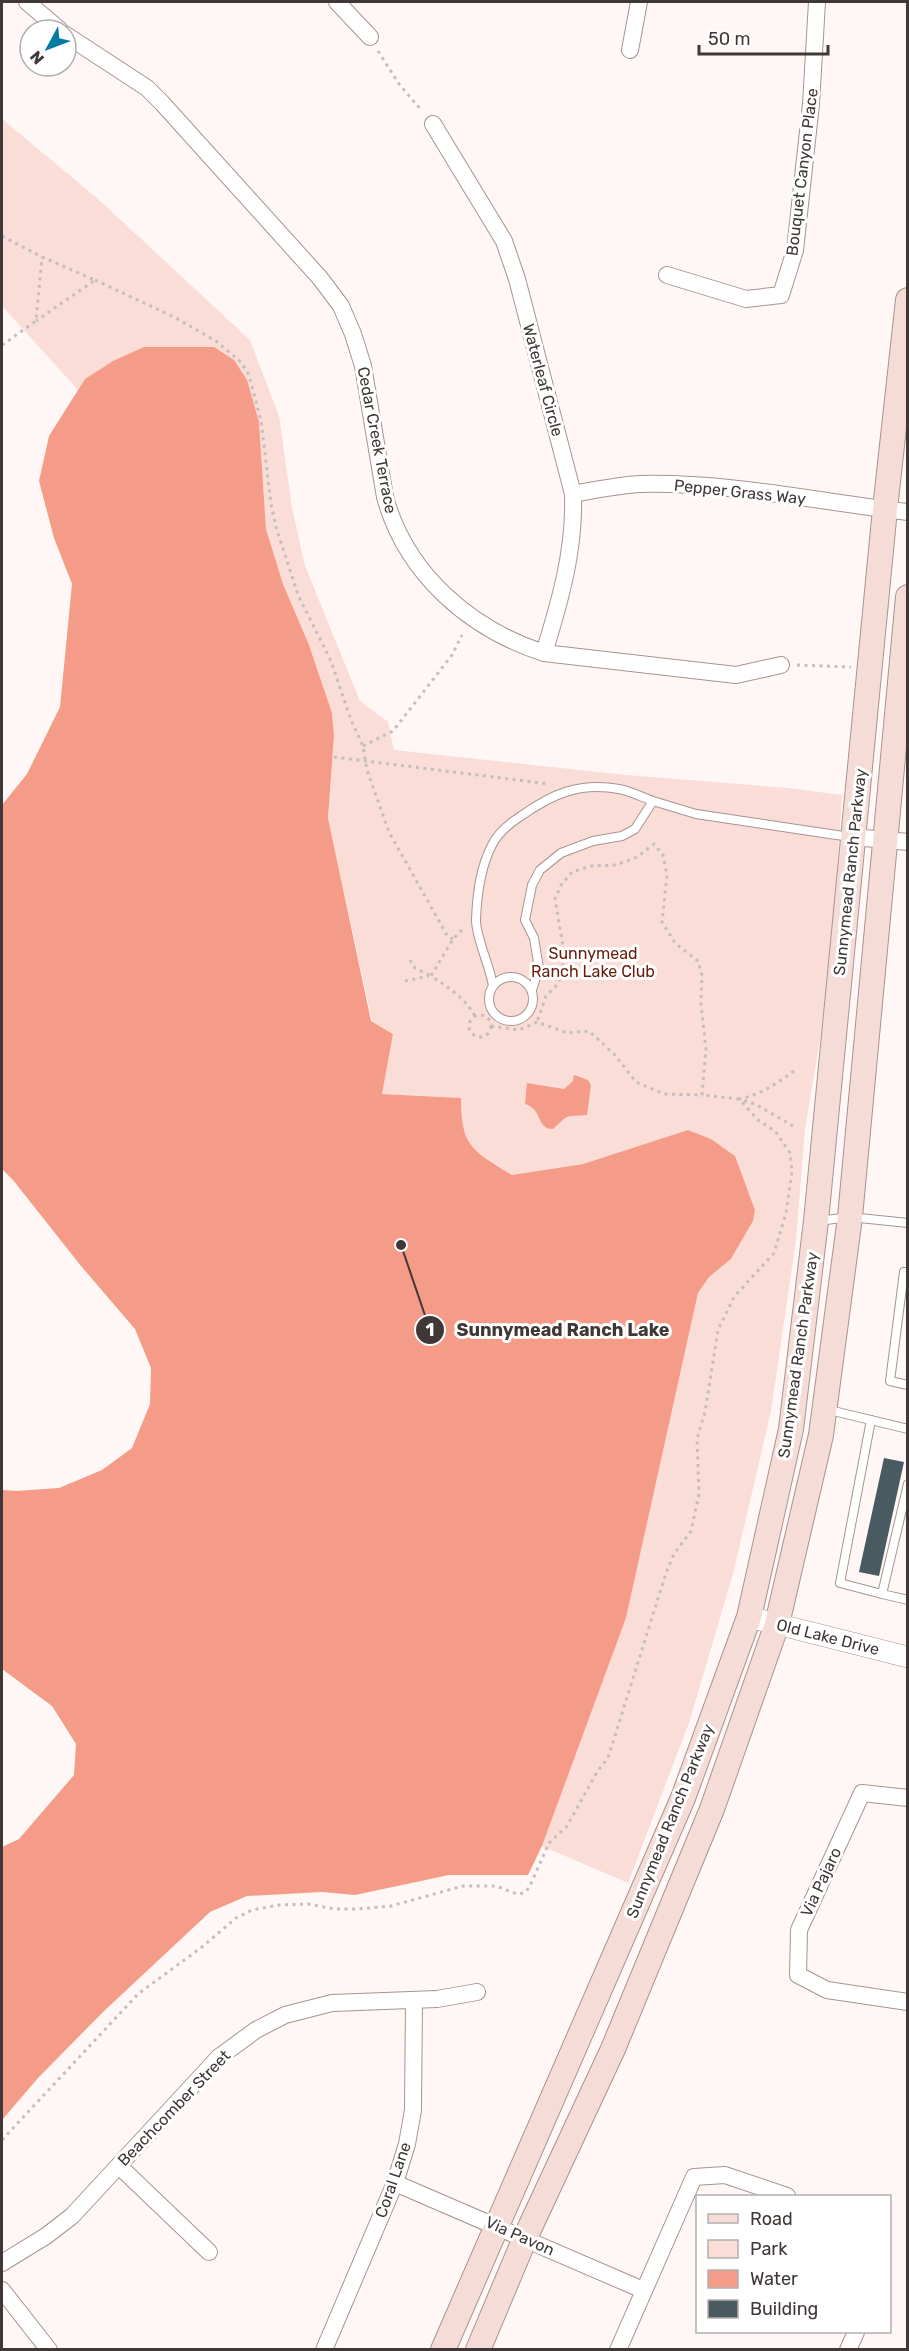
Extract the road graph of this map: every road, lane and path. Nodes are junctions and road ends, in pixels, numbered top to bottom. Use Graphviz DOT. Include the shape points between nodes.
graph roads {
  1 [pos="27,2"];
  2 [pos="337,2"];
  3 [pos="639,2"];
  4 [pos="817,2"];
  5 [pos="46,18"];
  6 [pos="370,37"];
  7 [pos="78,43"];
  8 [pos="630,50"];
  9 [pos="433,124"];
  10 [pos="2,236"];
  11 [pos="42,256"];
  12 [pos="667,275"];
  13 [pos="95,280"];
  14 [pos="908,300"];
  15 [pos="36,321"];
  16 [pos="2,345"];
  17 [pos="573,494"];
  18 [pos="896,510"];
  19 [pos="908,597"];
  20 [pos="462,635"];
  21 [pos="544,653"];
  22 [pos="780,665"];
  23 [pos="870,667"];
  24 [pos="363,746"];
  25 [pos="334,758"];
  26 [pos="366,760"];
  27 [pos="549,783"];
  28 [pos="653,801"];
  29 [pos="853,837"];
  30 [pos="896,841"];
  31 [pos="462,930"];
  32 [pos="453,939"];
  33 [pos="410,960"];
  34 [pos="431,976"];
  35 [pos="405,981"];
  36 [pos="493,986"];
  37 [pos="532,990"];
  38 [pos="475,1016"];
  39 [pos="537,1022"];
  40 [pos="491,1026"];
  41 [pos="794,1071"];
  42 [pos="702,1095"];
  43 [pos="739,1099"];
  44 [pos="795,1127"];
  45 [pos="850,1217"];
  46 [pos="816,1221"];
  47 [pos="908,1223"];
  48 [pos="908,1272"];
  49 [pos="908,1385"];
  50 [pos="825,1409"];
  51 [pos="872,1420"];
  52 [pos="908,1429"];
  53 [pos="908,1484"];
  54 [pos="882,1594"];
  55 [pos="908,1600"];
  56 [pos="749,1617"];
  57 [pos="777,1624"];
  58 [pos="908,1658"];
  59 [pos="908,1798"];
  60 [pos="477,1992"];
  61 [pos="414,2001"];
  62 [pos="908,2002"];
  63 [pos="2,2140"];
  64 [pos="119,2166"];
  65 [pos="396,2183"];
  66 [pos="784,2195"];
  67 [pos="497,2226"];
  68 [pos="525,2238"];
  69 [pos="209,2252"];
  70 [pos="2,2262"];
  71 [pos="2,2290"];
  72 [pos="643,2290"];
  73 [pos="855,2333"];
  74 [pos="49,2349"];
  75 [pos="324,2349"];
  76 [pos="443,2349"];
  77 [pos="478,2349"];
  78 [pos="618,2349"];
  79 [pos="848,2349"];
  1 -- 5 [label="street"];
  2 -- 6 [label="street"];
  3 -- 8 [label="street"];
  4 -- 12 [label="street, Bouquet Canyon Place" via="811,104 795,250 781,296 746,299"];
  6 -- 9 [label="path" via="399,84"];
  7 -- 21 [label="street, Cedar Creek Terrace" via="147,88 320,278 341,306 363,366 385,497 400,536 435,585 458,608 488,629"];
  9 -- 17 [label="street, Waterleaf Circle" via="504,241"];
  10 -- 11 [label="path"];
  11 -- 13 [label="path"];
  11 -- 15 [label="path"];
  13 -- 15 [label="path"];
  13 -- 24 [label="path" via="216,341 241,362 249,375 261,421 276,527 298,596 331,661"];
  14 -- 18 [label="main road, Sunnymead Ranch Parkway"];
  15 -- 16 [label="path"];
  17 -- 18 [label="street, Pepper Grass Way" via="639,484 687,485"];
  17 -- 21 [label="street, Waterleaf Circle" via="574,521 566,576"];
  18 -- 23 [label="main road, Sunnymead Ranch Parkway"];
  19 -- 30 [label="main road, Sunnymead Ranch Parkway"];
  20 -- 24 [label="path" via="452,655 393,731"];
  21 -- 22 [label="street, Cedar Creek Terrace" via="736,675"];
  22 -- 23 [label="path"];
  23 -- 29 [label="main road, Sunnymead Ranch Parkway"];
  24 -- 26 [label="path"];
  25 -- 26 [label="path"];
  26 -- 27 [label="path"];
  26 -- 32 [label="path" via="389,832 448,937"];
  28 -- 29 [label="lane" via="696,814"];
  28 -- 36 [label="lane" via="620,789 599,787 554,794 511,822 493,842 478,888 476,924"];
  28 -- 37 [label="lane" via="635,829 561,853 540,870 532,885 525,920 534,938 539,968"];
  29 -- 30 [label="street"];
  29 -- 46 [label="main road, Sunnymead Ranch Parkway"];
  30 -- 45 [label="main road, Sunnymead Ranch Parkway"];
  31 -- 32 [label="path"];
  32 -- 34 [label="path"];
  33 -- 34 [label="path" via="415,968"];
  34 -- 35 [label="path"];
  34 -- 38 [label="path" via="451,989"];
  36 -- 37 [label="lane" via="503,978 517,977"];
  36 -- 37 [label="lane" via="491,1008 495,1015 509,1021 530,1012"];
  38 -- 40 [label="path" via="486,1017"];
  38 -- 40 [label="path" via="469,1025 474,1035 484,1036"];
  39 -- 40 [label="path" via="519,1030"];
  39 -- 42 [label="path" via="567,1033 590,1031 636,1082 664,1094"];
  39 -- 42 [label="path" via="546,996 561,976 564,952 555,899 561,885 572,872 616,865 637,857 654,844 663,855 667,875 662,922 675,943 698,961 702,975 706,1049"];
  41 -- 43 [label="path" via="771,1088"];
  42 -- 43 [label="path"];
  43 -- 44 [label="path"];
  43 -- 63 [label="path" via="758,1120 775,1131 790,1153 792,1172 786,1214 774,1253 734,1297 718,1330 697,1439 699,1494 691,1531 674,1554 666,1574 608,1758 567,1826 549,1843 529,1888 517,1894 496,1886 462,1886 391,1906 358,1909 308,1904 252,1910 236,1918 138,1994"];
  45 -- 46 [label="lane"];
  45 -- 47 [label="lane"];
  45 -- 50 [label="main road, Sunnymead Ranch Parkway"];
  46 -- 56 [label="main road, Sunnymead Ranch Parkway" via="791,1429"];
  48 -- 49 [label="lane" via="904,1272 890,1381"];
  50 -- 51 [label="lane"];
  50 -- 57 [label="main road, Sunnymead Ranch Parkway"];
  51 -- 52 [label="lane"];
  51 -- 54 [label="lane" via="840,1583"];
  53 -- 54 [label="lane"];
  54 -- 55 [label="lane"];
  56 -- 57 [label="street, Old Lake Drive"];
  56 -- 67 [label="main road, Sunnymead Ranch Parkway" via="683,1798"];
  57 -- 58 [label="street, Old Lake Drive"];
  57 -- 68 [label="main road, Sunnymead Ranch Parkway" via="712,1809 612,2049"];
  59 -- 62 [label="street, Via Pajaro" via="862,1793 799,1930 798,1975 827,1990"];
  60 -- 61 [label="street, Beachcomber Street"];
  61 -- 64 [label="street, Beachcomber Street" via="324,2004 285,2015 256,2030 219,2057"];
  61 -- 65 [label="street, Coral Lane" via="413,2110"];
  64 -- 69 [label="street"];
  64 -- 70 [label="street, Beachcomber Street" via="72,2216"];
  65 -- 67 [label="street, Via Pavon"];
  65 -- 75 [label="street, Coral Lane"];
  66 -- 72 [label="street" via="725,2175 694,2177"];
  67 -- 68 [label="street, Via Pavon"];
  67 -- 76 [label="main road, Sunnymead Ranch Parkway"];
  68 -- 72 [label="street, Via Pavon"];
  68 -- 77 [label="main road, Sunnymead Ranch Parkway"];
  71 -- 74 [label="street"];
  72 -- 78 [label="street"];
  73 -- 79 [label="street"];
}
